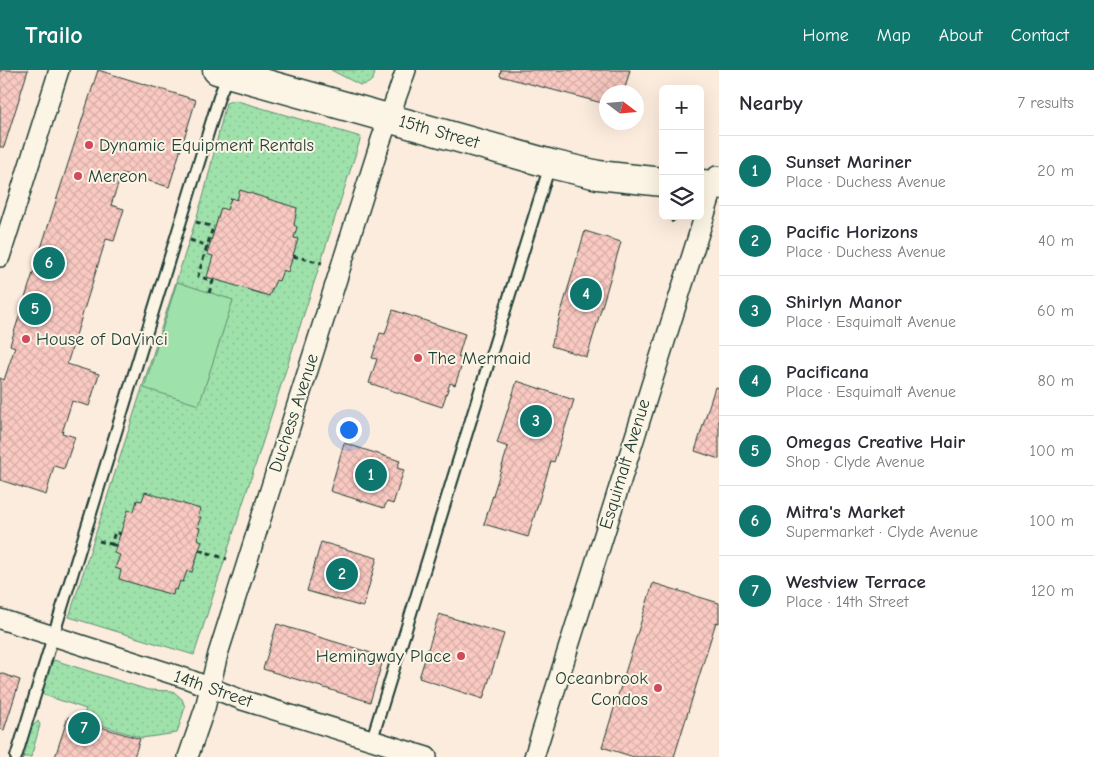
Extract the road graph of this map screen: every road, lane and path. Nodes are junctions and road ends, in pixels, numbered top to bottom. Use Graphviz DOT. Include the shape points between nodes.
graph roads {
  1 [pos="60,70"];
  2 [pos="406,70"];
  3 [pos="226,71"];
  4 [pos="390,118"];
  5 [pos="551,164"];
  6 [pos="659,182"];
  7 [pos="713,182"];
  8 [pos="674,220"];
  9 [pos="671,222"];
  10 [pos="213,227"];
  11 [pos="293,256"];
  12 [pos="0,257"];
  13 [pos="325,264"];
  14 [pos="209,293"];
  15 [pos="121,534"];
  16 [pos="84,536"];
  17 [pos="111,544"];
  18 [pos="117,546"];
  19 [pos="199,550"];
  20 [pos="228,560"];
  21 [pos="0,619"];
  22 [pos="53,636"];
  23 [pos="209,687"];
  24 [pos="372,740"];
  25 [pos="16,757"];
  26 [pos="188,757"];
  27 [pos="427,757"];
  28 [pos="534,757"];
  1 -- 12 [label="street"];
  2 -- 4 [label="street, Duchess Avenue"];
  3 -- 4 [label="main road, 15th Street"];
  3 -- 16 [label="lane"];
  4 -- 5 [label="main road, 15th Street"];
  4 -- 23 [label="street, Duchess Avenue"];
  5 -- 6 [label="main road, 15th Street" via="598,175"];
  5 -- 24 [label="lane"];
  7 -- 28 [label="street, Esquimalt Avenue"];
  8 -- 9 [label="path"];
  10 -- 14 [label="path" via="198,276 213,281"];
  11 -- 13 [label="path"];
  15 -- 17 [label="path" via="115,532"];
  16 -- 17 [label="path"];
  16 -- 22 [label="lane"];
  17 -- 18 [label="path"];
  19 -- 20 [label="path"];
  21 -- 22 [label="street, 14th Street"];
  22 -- 23 [label="street, 14th Street"];
  22 -- 25 [label="lane"];
  23 -- 24 [label="street, 14th Street"];
  23 -- 26 [label="street, Duchess Avenue"];
  24 -- 27 [label="street, 14th Street"];
}
